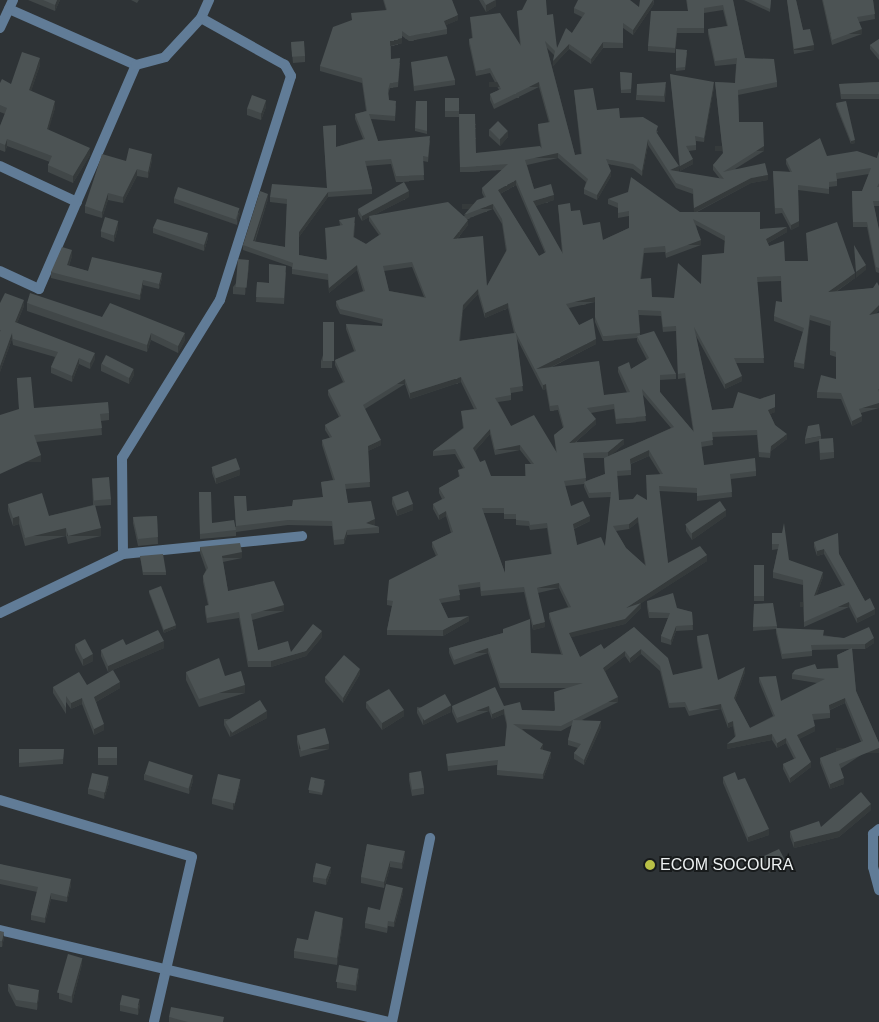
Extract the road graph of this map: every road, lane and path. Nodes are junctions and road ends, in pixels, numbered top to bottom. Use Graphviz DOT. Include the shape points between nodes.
graph roads {
  1 [pos="208,0"];
  2 [pos="11,4"];
  3 [pos="201,18"];
  4 [pos="0,28"];
  5 [pos="136,65"];
  6 [pos="0,166"];
  7 [pos="77,202"];
  8 [pos="0,271"];
  9 [pos="302,536"];
  10 [pos="124,554"];
  11 [pos="0,613"];
  12 [pos="0,800"];
  13 [pos="879,829"];
  14 [pos="430,838"];
  15 [pos="879,890"];
  16 [pos="0,930"];
  17 [pos="166,969"];
  18 [pos="154,1022"];
  19 [pos="390,1022"];
  1 -- 3 [label="street"];
  2 -- 4 [label="street"];
  2 -- 5 [label="street"];
  3 -- 5 [label="street" via="165,57"];
  3 -- 10 [label="street" via="285,65 291,76 220,300 122,458"];
  5 -- 7 [label="street"];
  6 -- 7 [label="street"];
  7 -- 8 [label="street" via="39,289"];
  9 -- 10 [label="street"];
  10 -- 11 [label="street"];
  12 -- 17 [label="street" via="192,857"];
  13 -- 15 [label="street" via="873,834 872,867"];
  14 -- 19 [label="street"];
  16 -- 17 [label="street"];
  17 -- 18 [label="street"];
  17 -- 19 [label="street"];
}
